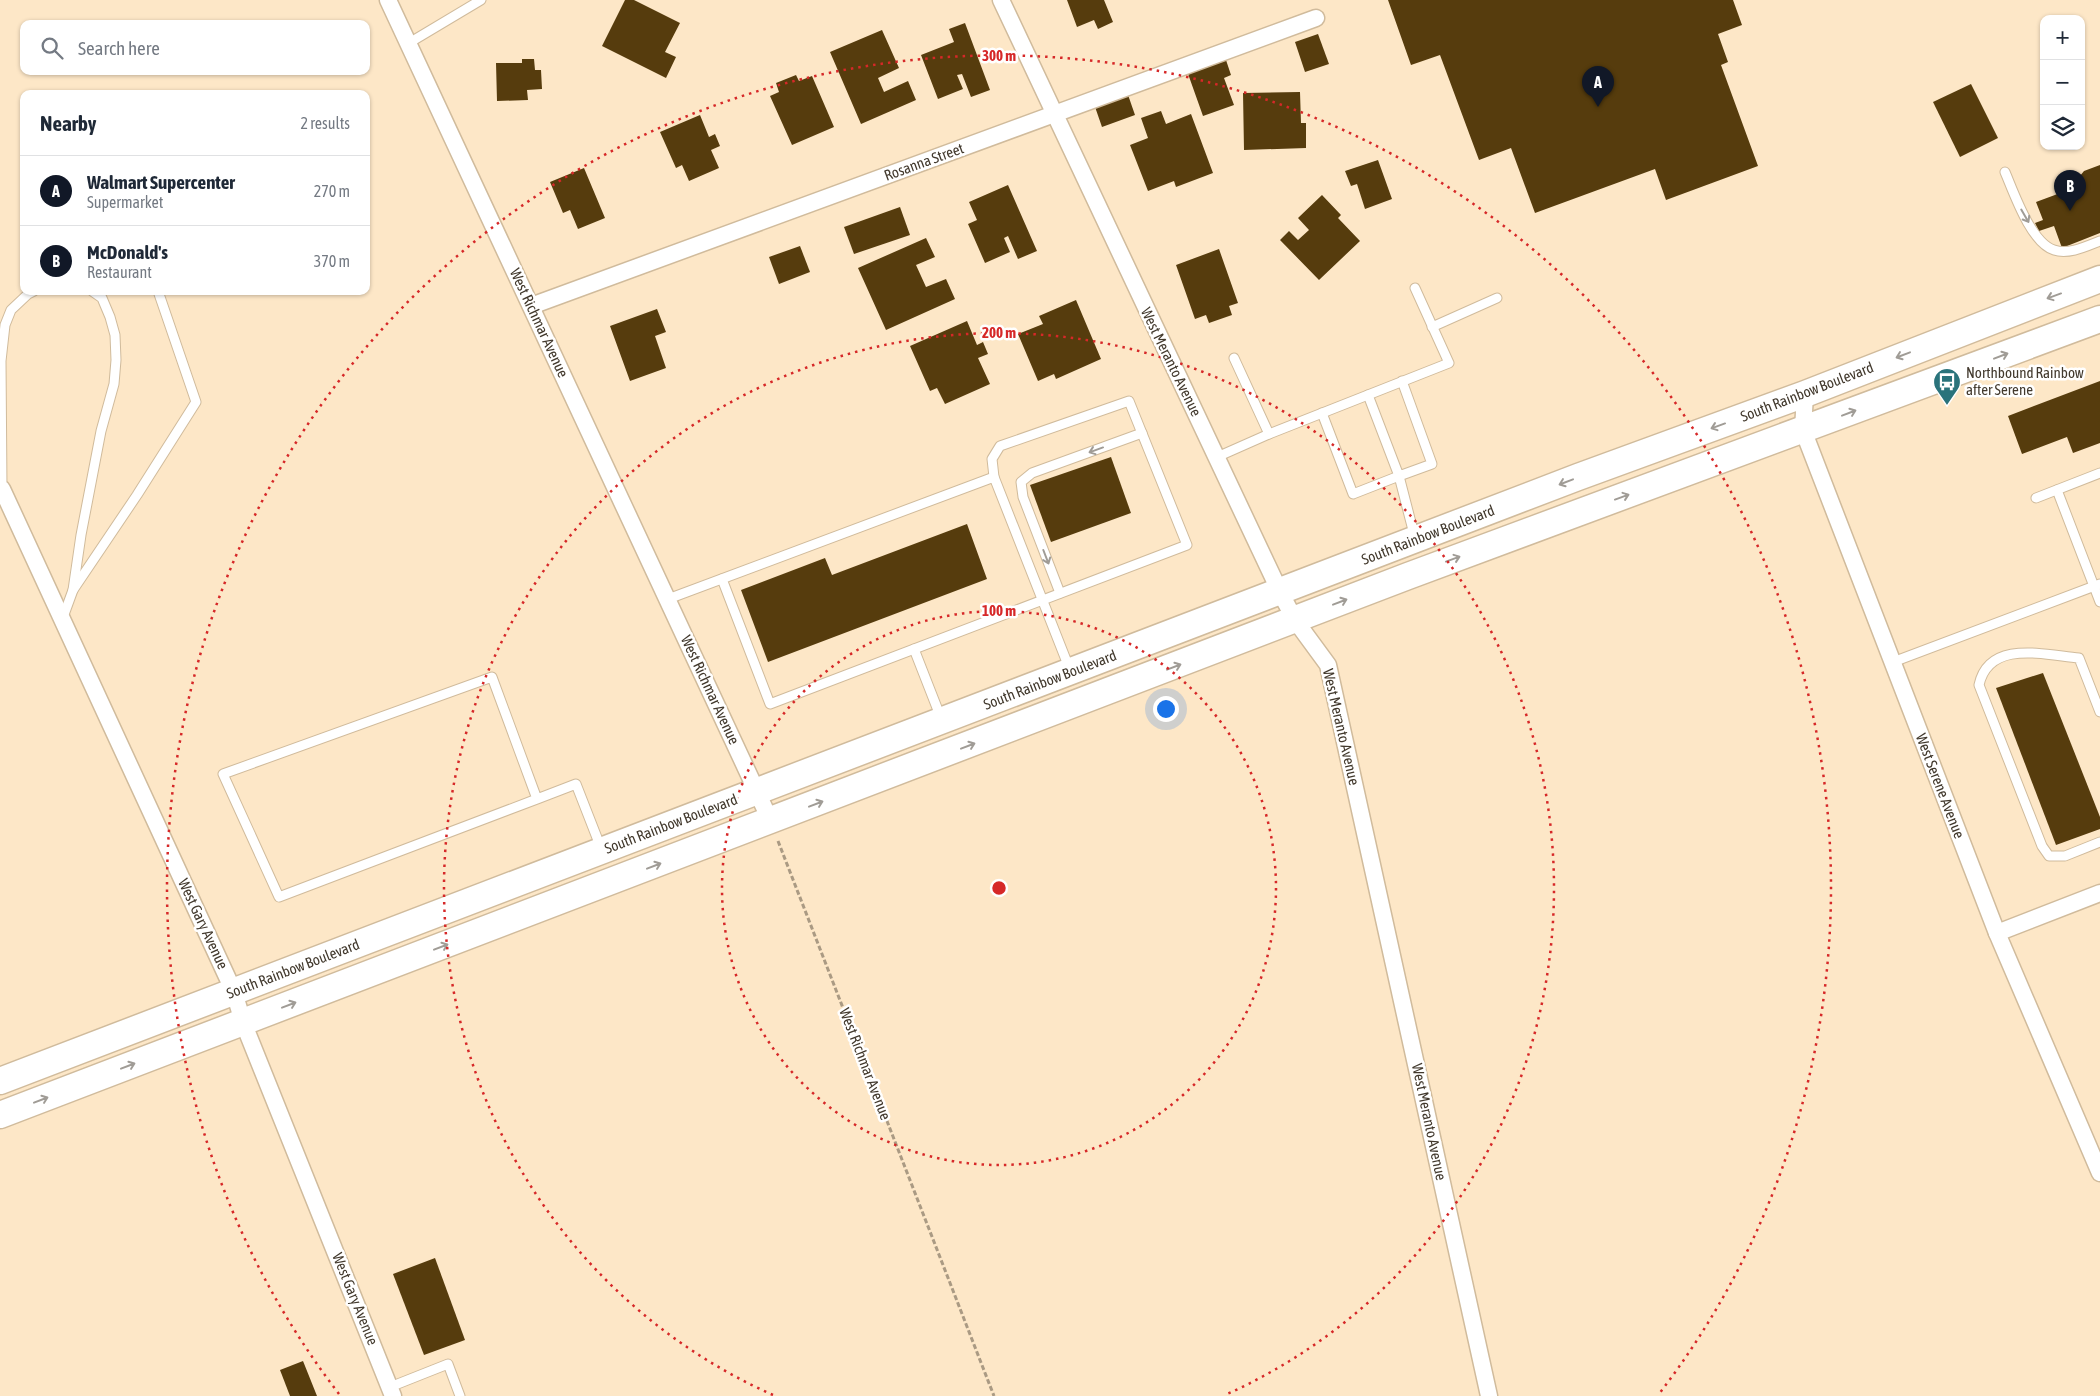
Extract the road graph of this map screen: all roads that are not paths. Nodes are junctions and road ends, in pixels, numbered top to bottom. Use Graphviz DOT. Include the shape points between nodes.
graph roads {
  1 [pos="388,0"];
  2 [pos="481,0"];
  3 [pos="1001,0"];
  4 [pos="1316,18"];
  5 [pos="409,44"];
  6 [pos="1055,114"];
  7 [pos="2005,172"];
  8 [pos="2100,241"];
  9 [pos="2100,279"];
  10 [pos="1415,288"];
  11 [pos="27,295"];
  12 [pos="98,295"];
  13 [pos="159,295"];
  14 [pos="1497,298"];
  15 [pos="531,306"];
  16 [pos="2100,319"];
  17 [pos="1432,327"];
  18 [pos="1234,358"];
  19 [pos="1402,381"];
  20 [pos="1805,394"];
  21 [pos="1368,395"];
  22 [pos="1322,413"];
  23 [pos="1803,430"];
  24 [pos="1142,433"];
  25 [pos="1269,434"];
  26 [pos="1216,457"];
  27 [pos="2100,473"];
  28 [pos="1399,476"];
  29 [pos="994,477"];
  30 [pos="2,489"];
  31 [pos="2057,490"];
  32 [pos="2036,498"];
  33 [pos="1416,540"];
  34 [pos="722,579"];
  35 [pos="2097,585"];
  36 [pos="73,590"];
  37 [pos="1280,592"];
  38 [pos="1060,593"];
  39 [pos="668,599"];
  40 [pos="1042,599"];
  41 [pos="2100,602"];
  42 [pos="62,620"];
  43 [pos="1295,620"];
  44 [pos="914,649"];
  45 [pos="1893,662"];
  46 [pos="1071,672"];
  47 [pos="2100,712"];
  48 [pos="942,720"];
  49 [pos="757,791"];
  50 [pos="537,799"];
  51 [pos="770,822"];
  52 [pos="2100,842"];
  53 [pos="602,850"];
  54 [pos="2100,893"];
  55 [pos="1997,933"];
  56 [pos="234,992"];
  57 [pos="243,1022"];
  58 [pos="0,1081"];
  59 [pos="0,1116"];
  60 [pos="2100,1173"];
  61 [pos="391,1391"];
  62 [pos="460,1396"];
  63 [pos="1489,1396"];
  1 -- 5 [label="street, West Richmar Avenue"];
  2 -- 5 [label="lane"];
  3 -- 6 [label="street, West Meranto Avenue"];
  4 -- 6 [label="street, Rosanna Street"];
  5 -- 15 [label="street, West Richmar Avenue"];
  6 -- 15 [label="street, Rosanna Street"];
  6 -- 26 [label="street, West Meranto Avenue"];
  7 -- 8 [label="lane, one-way" via="2022,210 2037,236 2048,247 2055,251 2068,251"];
  9 -- 20 [label="main road, South Rainbow Boulevard, one-way"];
  10 -- 17 [label="lane"];
  11 -- 30 [label="lane" via="12,310 5,325 1,361"];
  12 -- 36 [label="lane" via="102,298 115,335 114,384 101,431"];
  13 -- 36 [label="lane" via="196,402"];
  14 -- 17 [label="lane"];
  15 -- 39 [label="street, West Richmar Avenue"];
  23 -- 16 [label="main road, South Rainbow Boulevard, one-way"];
  17 -- 19 [label="lane" via="1449,363"];
  18 -- 25 [label="lane"];
  19 -- 21 [label="lane"];
  19 -- 28 [label="lane" via="1432,464"];
  20 -- 23 [label="street, West Serene Avenue"];
  20 -- 33 [label="main road, South Rainbow Boulevard, one-way"];
  21 -- 22 [label="lane"];
  21 -- 28 [label="lane"];
  22 -- 25 [label="lane"];
  22 -- 28 [label="lane" via="1353,494"];
  43 -- 23 [label="main road, South Rainbow Boulevard, one-way"];
  23 -- 45 [label="street, West Serene Avenue"];
  24 -- 29 [label="lane" via="1129,401 1000,446 992,459"];
  24 -- 38 [label="lane, one-way" via="1032,473 1021,482"];
  24 -- 38 [label="lane" via="1187,545"];
  25 -- 26 [label="lane"];
  26 -- 37 [label="street, West Meranto Avenue"];
  27 -- 31 [label="lane"];
  28 -- 33 [label="lane"];
  29 -- 34 [label="lane"];
  29 -- 40 [label="lane"];
  30 -- 42 [label="street, West Gary Avenue"];
  31 -- 32 [label="lane"];
  31 -- 35 [label="lane"];
  33 -- 37 [label="main road, South Rainbow Boulevard"];
  34 -- 39 [label="lane"];
  34 -- 44 [label="lane" via="770,704"];
  35 -- 41 [label="lane"];
  35 -- 45 [label="lane"];
  36 -- 42 [label="lane"];
  37 -- 43 [label="street, West Meranto Avenue"];
  37 -- 46 [label="main road, South Rainbow Boulevard"];
  38 -- 40 [label="lane"];
  39 -- 49 [label="street, West Richmar Avenue"];
  40 -- 44 [label="lane"];
  40 -- 46 [label="lane"];
  42 -- 56 [label="street, West Gary Avenue"];
  51 -- 43 [label="main road, South Rainbow Boulevard, one-way"];
  43 -- 63 [label="street, West Meranto Avenue" via="1328,665"];
  44 -- 48 [label="lane"];
  45 -- 55 [label="street, West Serene Avenue"];
  46 -- 48 [label="main road, South Rainbow Boulevard"];
  47 -- 52 [label="lane" via="2079,658 2016,652 1990,662 1982,672 1979,685 2042,846 2049,856 2065,856"];
  48 -- 49 [label="main road, South Rainbow Boulevard"];
  49 -- 51 [label="street, West Richmar Avenue"];
  49 -- 53 [label="main road, South Rainbow Boulevard"];
  50 -- 50 [label="lane" via="492,677 223,774 279,897"];
  50 -- 53 [label="lane" via="576,784"];
  57 -- 51 [label="main road, South Rainbow Boulevard, one-way"];
  53 -- 56 [label="main road, South Rainbow Boulevard"];
  54 -- 55 [label="street"];
  55 -- 60 [label="street, West Serene Avenue"];
  56 -- 57 [label="street, West Gary Avenue"];
  56 -- 58 [label="main road, South Rainbow Boulevard"];
  59 -- 57 [label="main road, South Rainbow Boulevard, one-way"];
  57 -- 61 [label="street, West Gary Avenue"];
  61 -- 62 [label="lane" via="448,1364"];
}
